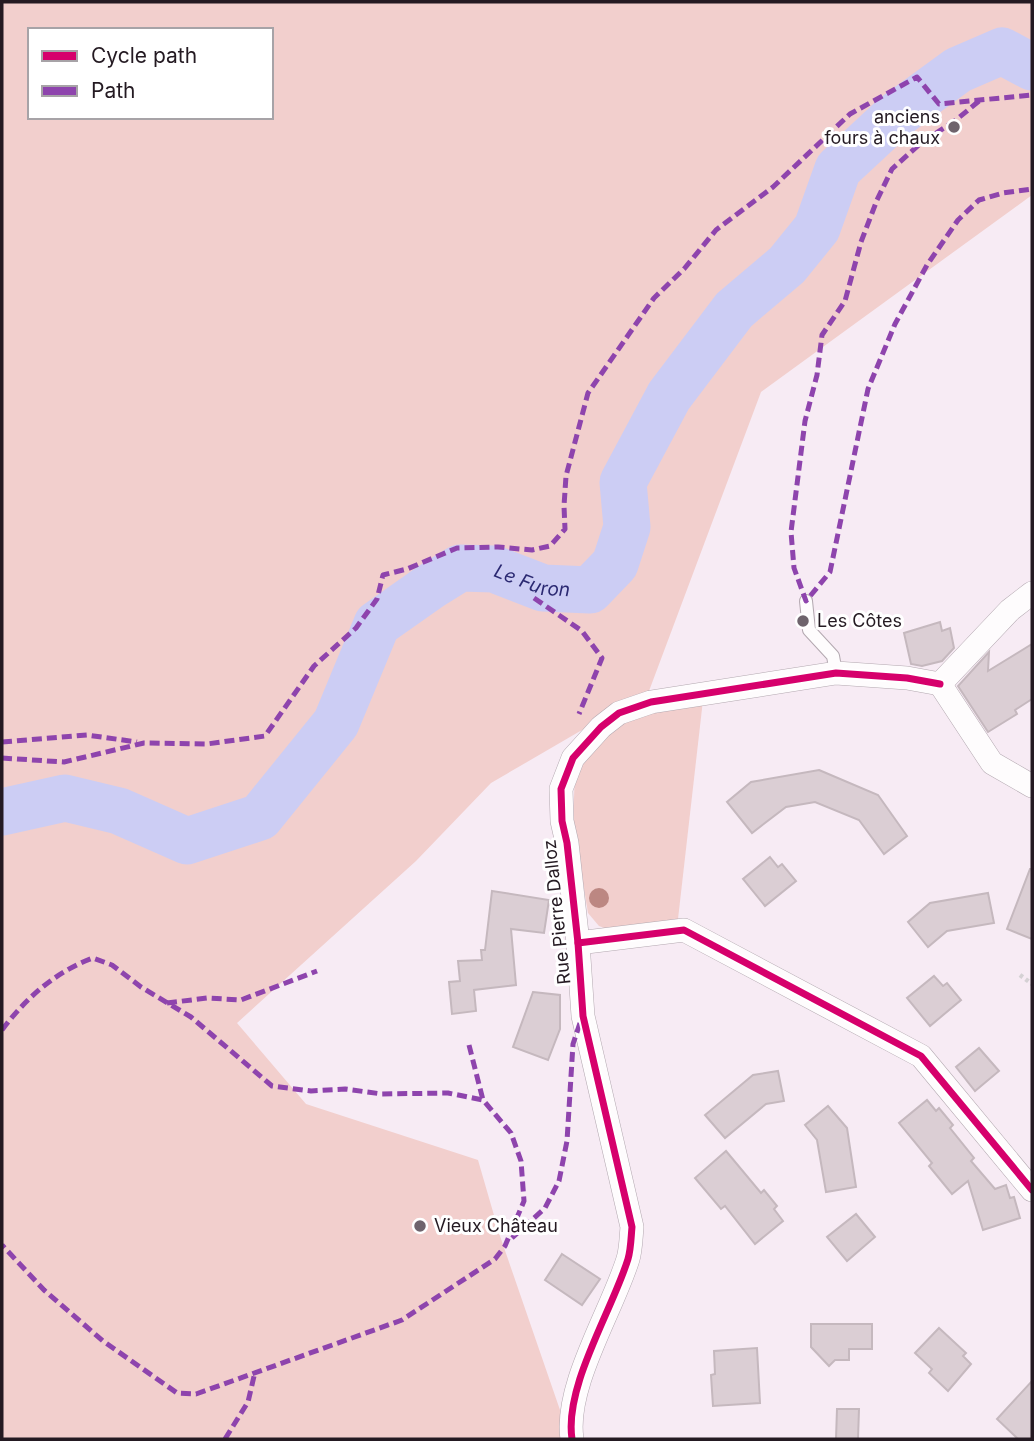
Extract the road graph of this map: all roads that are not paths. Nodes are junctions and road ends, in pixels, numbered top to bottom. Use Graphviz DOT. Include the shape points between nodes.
graph roads {
  1 [pos="1032,593"];
  2 [pos="806,601"];
  3 [pos="836,673"];
  4 [pos="940,684"];
  5 [pos="1032,786"];
  6 [pos="579,943"];
  7 [pos="1032,1190"];
  8 [pos="572,1439"];
  1 -- 4 [label="street"];
  2 -- 3 [label="lane" via="809,630 833,656"];
  3 -- 4 [label="street, Rue Pierre Dalloz"];
  3 -- 6 [label="street, Rue Pierre Dalloz" via="651,702 619,713 601,727 573,758 561,789"];
  4 -- 5 [label="street" via="992,763"];
  6 -- 7 [label="street" via="684,930 921,1056"];
  6 -- 8 [label="street, Rue Pierre Dalloz" via="583,1016 632,1227 629,1257 574,1396"];
}
